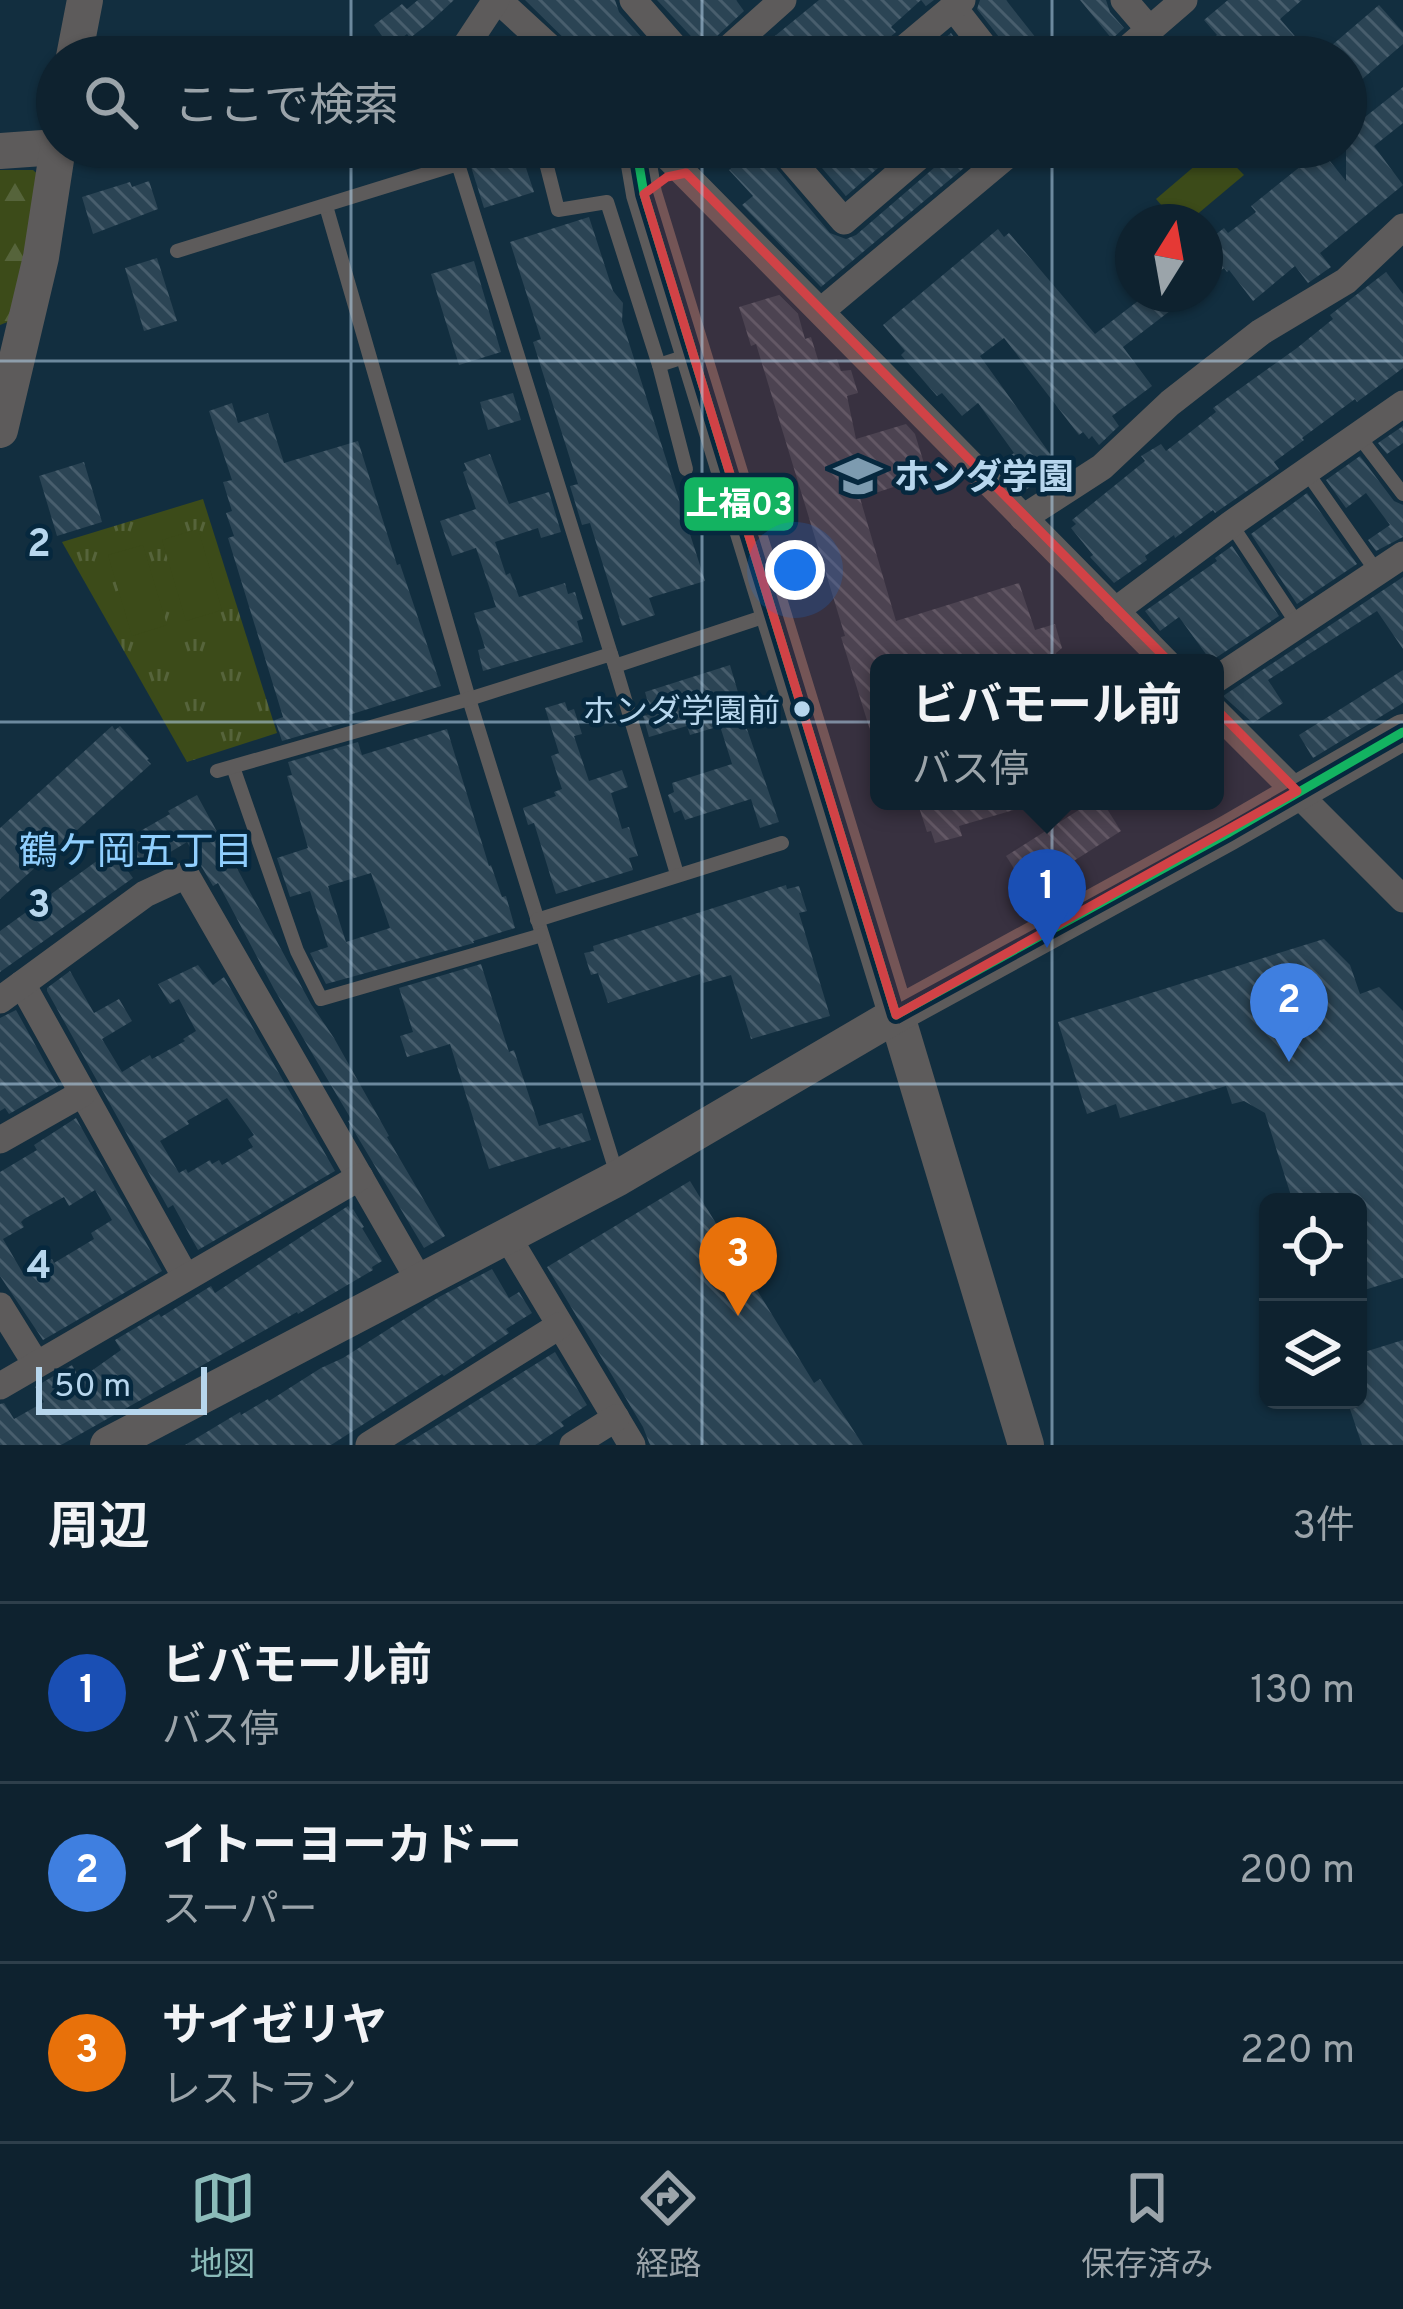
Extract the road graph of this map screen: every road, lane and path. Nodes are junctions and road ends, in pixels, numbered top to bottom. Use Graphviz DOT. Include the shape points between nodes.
graph roads {
  1 [pos="86,0"];
  2 [pos="497,0"];
  3 [pos="633,0"];
  4 [pos="783,0"];
  5 [pos="1124,0"];
  6 [pos="1184,0"];
  7 [pos="957,4"];
  8 [pos="1149,29"];
  9 [pos="78,36"];
  10 [pos="472,36"];
  11 [pos="537,36"];
  12 [pos="665,36"];
  13 [pos="743,36"];
  14 [pos="919,36"];
  15 [pos="978,36"];
  16 [pos="1141,36"];
  17 [pos="36,149"];
  18 [pos="0,151"];
  19 [pos="55,168"];
  20 [pos="445,168"];
  21 [pos="459,168"];
  22 [pos="547,168"];
  23 [pos="640,168"];
  24 [pos="681,168"];
  25 [pos="800,168"];
  26 [pos="906,168"];
  27 [pos="992,168"];
  28 [pos="686,173"];
  29 [pos="644,194"];
  30 [pos="326,206"];
  31 [pos="1403,227"];
  32 [pos="177,251"];
  33 [pos="820,311"];
  34 [pos="676,360"];
  35 [pos="1403,404"];
  36 [pos="0,430"];
  37 [pos="1358,435"];
  38 [pos="686,469"];
  39 [pos="1306,471"];
  40 [pos="1403,494"];
  41 [pos="1023,518"];
  42 [pos="1232,524"];
  43 [pos="1403,555"];
  44 [pos="1377,572"];
  45 [pos="1115,611"];
  46 [pos="772,614"];
  47 [pos="1298,625"];
  48 [pos="1158,654"];
  49 [pos="613,660"];
  50 [pos="1224,674"];
  51 [pos="469,699"];
  52 [pos="1224,720"];
  53 [pos="1403,732"];
  54 [pos="1297,791"];
  55 [pos="782,843"];
  56 [pos="677,874"];
  57 [pos="1401,895"];
  58 [pos="539,928"];
  59 [pos="11,992"];
  60 [pos="896,1015"];
  61 [pos="83,1094"];
  62 [pos="0,1140"];
  63 [pos="360,1177"];
  64 [pos="618,1178"];
  65 [pos="507,1236"];
  66 [pos="185,1276"];
  67 [pos="419,1280"];
  68 [pos="0,1306"];
  69 [pos="559,1326"];
  70 [pos="36,1364"];
  71 [pos="0,1386"];
  72 [pos="616,1418"];
  73 [pos="121,1442"];
  74 [pos="369,1445"];
  75 [pos="574,1445"];
  76 [pos="632,1445"];
  77 [pos="1026,1445"];
  1 -- 9 [label="street"];
  2 -- 10 [label="street"];
  2 -- 11 [label="street"];
  3 -- 12 [label="street"];
  4 -- 13 [label="street"];
  5 -- 8 [label="street"];
  6 -- 8 [label="street"];
  7 -- 14 [label="street"];
  7 -- 15 [label="street"];
  8 -- 16 [label="street"];
  17 -- 18 [label="street"];
  19 -- 36 [label="street"];
  20 -- 30 [label="lane"];
  21 -- 49 [label="lane"];
  22 -- 34 [label="lane" via="558,210 607,202"];
  23 -- 29 [label="street"];
  24 -- 28 [label="street"];
  25 -- 26 [label="street" via="844,221"];
  27 -- 33 [label="street"];
  28 -- 29 [label="street"];
  28 -- 33 [label="street"];
  29 -- 34 [label="street"];
  30 -- 32 [label="lane"];
  30 -- 51 [label="lane"];
  31 -- 41 [label="street" via="1346,281 1261,332 1102,467"];
  33 -- 41 [label="street"];
  34 -- 38 [label="lane"];
  34 -- 46 [label="street"];
  35 -- 37 [label="street"];
  37 -- 39 [label="street"];
  37 -- 40 [label="lane"];
  39 -- 42 [label="street"];
  39 -- 44 [label="lane"];
  41 -- 45 [label="street"];
  42 -- 45 [label="street"];
  42 -- 47 [label="lane"];
  43 -- 44 [label="street"];
  44 -- 47 [label="street"];
  45 -- 48 [label="street"];
  46 -- 49 [label="lane"];
  46 -- 60 [label="street"];
  47 -- 50 [label="street"];
  49 -- 51 [label="lane"];
  49 -- 56 [label="lane"];
  51 -- 58 [label="lane"];
  51 -- 58 [label="lane" via="225,769 321,999"];
  52 -- 54 [label="street"];
  53 -- 54 [label="street"];
  54 -- 57 [label="street"];
  54 -- 60 [label="street"];
  55 -- 56 [label="lane"];
  56 -- 58 [label="lane"];
  58 -- 64 [label="lane"];
  59 -- 61 [label="street"];
  59 -- 63 [label="street" via="145,894 186,875"];
  60 -- 64 [label="street"];
  60 -- 77 [label="street"];
  61 -- 62 [label="street"];
  61 -- 66 [label="street"];
  63 -- 66 [label="street"];
  63 -- 67 [label="street"];
  64 -- 65 [label="street"];
  65 -- 67 [label="street"];
  65 -- 69 [label="street"];
  66 -- 70 [label="street"];
  67 -- 73 [label="street"];
  68 -- 70 [label="street"];
  69 -- 72 [label="street"];
  69 -- 74 [label="street"];
  70 -- 71 [label="street"];
  72 -- 75 [label="street"];
  72 -- 76 [label="street"];
}
